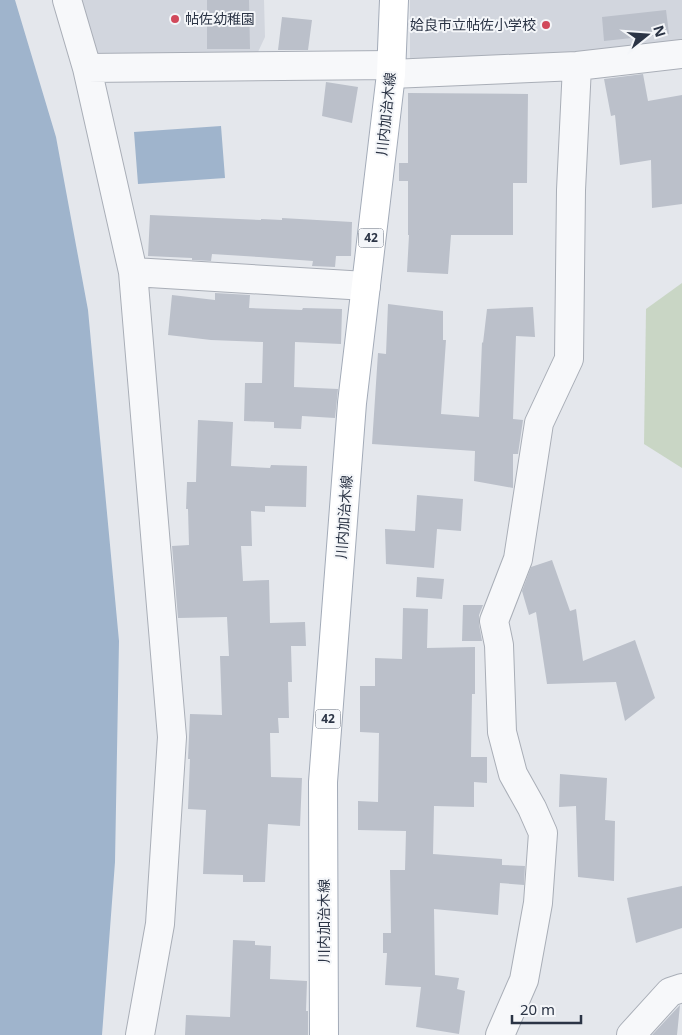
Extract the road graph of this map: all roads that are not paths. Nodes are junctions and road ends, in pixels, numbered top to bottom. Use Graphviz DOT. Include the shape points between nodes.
graph roads {
  1 [pos="67,0"];
  2 [pos="394,0"];
  3 [pos="682,54"];
  4 [pos="577,66"];
  5 [pos="87,68"];
  6 [pos="391,70"];
  7 [pos="133,272"];
  8 [pos="366,286"];
  9 [pos="682,988"];
  10 [pos="140,1035"];
  11 [pos="324,1035"];
  12 [pos="500,1035"];
  13 [pos="631,1035"];
  1 -- 5 [label="street"];
  2 -- 6 [label="main road, 川内加治木線 / 42"];
  3 -- 4 [label="street"];
  4 -- 6 [label="street"];
  4 -- 12 [label="street" via="571,190 569,359 539,423 518,559 494,621 499,645 502,732 513,774 543,834 538,903 524,980"];
  5 -- 6 [label="street"];
  5 -- 7 [label="street"];
  6 -- 8 [label="main road, 川内加治木線 / 42"];
  7 -- 8 [label="street"];
  7 -- 10 [label="street" via="172,737 160,924"];
  8 -- 11 [label="main road, 川内加治木線 / 42" via="352,403 323,782"];
  9 -- 13 [label="street" via="670,992"];
}
